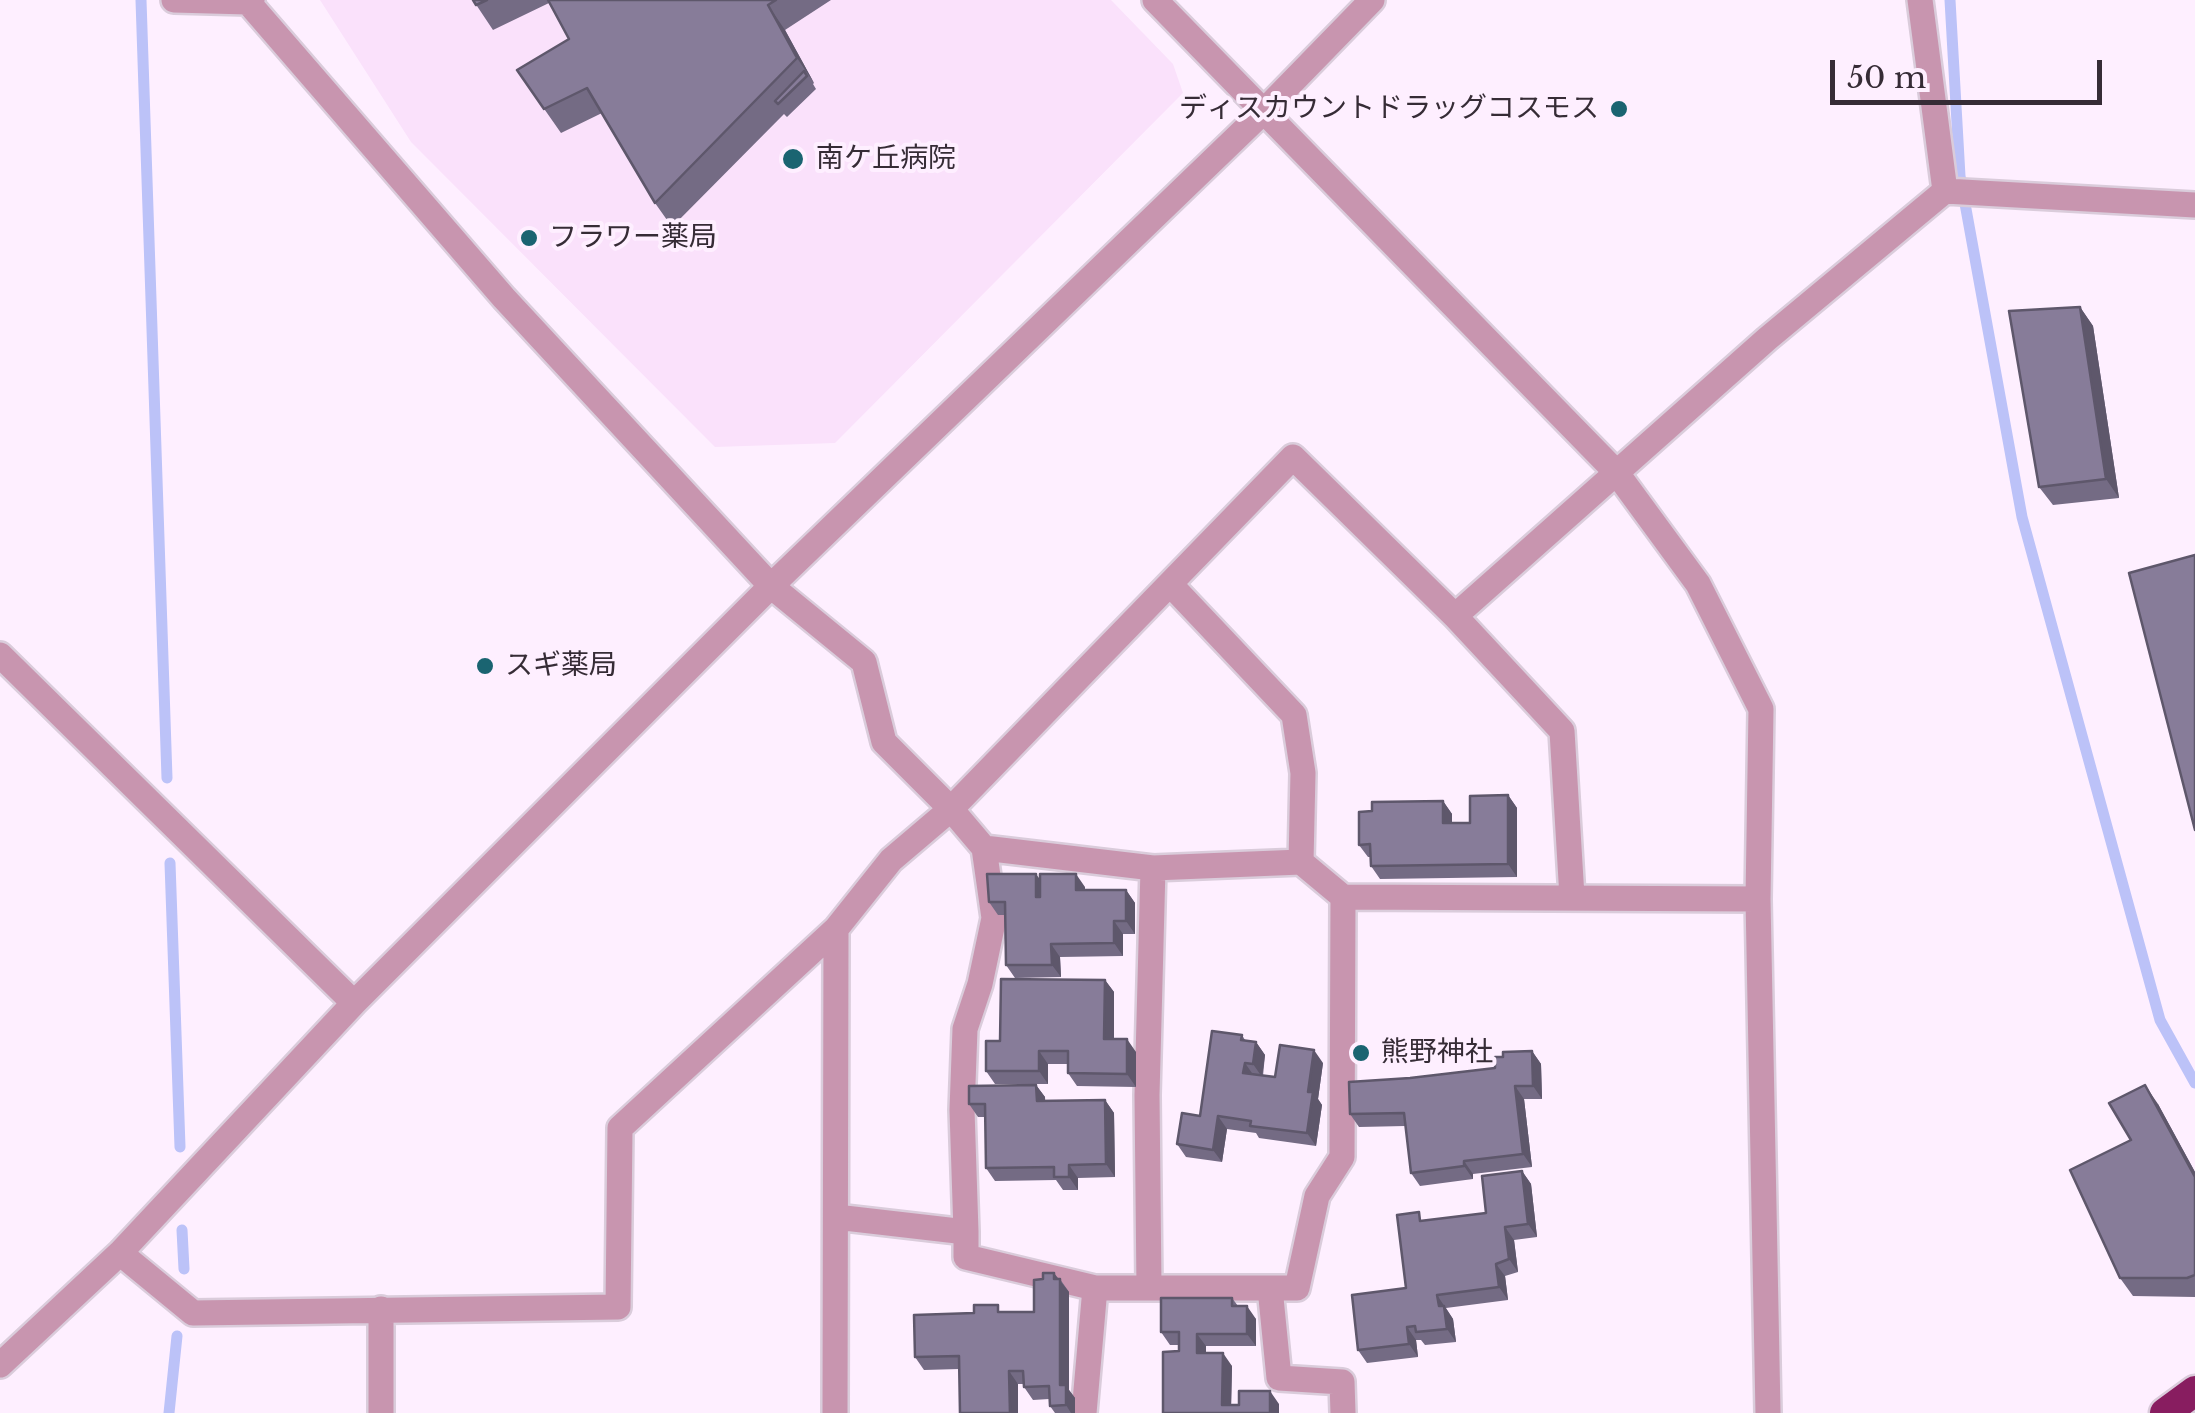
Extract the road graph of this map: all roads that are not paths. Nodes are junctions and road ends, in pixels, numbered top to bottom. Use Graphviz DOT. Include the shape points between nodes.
graph roads {
  1 [pos="174,0"];
  2 [pos="1155,0"];
  3 [pos="1372,0"];
  4 [pos="1920,0"];
  5 [pos="250,1"];
  6 [pos="1264,110"];
  7 [pos="1945,191"];
  8 [pos="2195,205"];
  9 [pos="1616,472"];
  10 [pos="1170,584"];
  11 [pos="772,586"];
  12 [pos="1454,616"];
  13 [pos="0,654"];
  14 [pos="952,809"];
  15 [pos="984,848"];
  16 [pos="1301,862"];
  17 [pos="1153,868"];
  18 [pos="1343,897"];
  19 [pos="1572,897"];
  20 [pos="1758,899"];
  21 [pos="836,929"];
  22 [pos="354,1003"];
  23 [pos="836,1217"];
  24 [pos="966,1232"];
  25 [pos="120,1253"];
  26 [pos="1095,1288"];
  27 [pos="1149,1288"];
  28 [pos="1270,1288"];
  29 [pos="381,1309"];
  30 [pos="0,1365"];
  31 [pos="2195,1391"];
  32 [pos="381,1413"];
  33 [pos="836,1413"];
  34 [pos="1084,1413"];
  35 [pos="1344,1413"];
  36 [pos="1768,1413"];
  37 [pos="2165,1413"];
  1 -- 5 [label="street"];
  2 -- 6 [label="street"];
  3 -- 6 [label="street"];
  4 -- 7 [label="street"];
  5 -- 11 [label="street" via="504,298"];
  6 -- 9 [label="street"];
  6 -- 11 [label="street"];
  7 -- 8 [label="street"];
  7 -- 9 [label="street"];
  9 -- 12 [label="street"];
  9 -- 20 [label="street" via="1698,584 1761,708"];
  10 -- 12 [label="street" via="1292,457"];
  10 -- 14 [label="street"];
  10 -- 16 [label="street" via="1294,714 1303,773"];
  11 -- 14 [label="street" via="864,662 884,742"];
  11 -- 22 [label="street"];
  12 -- 19 [label="street" via="1562,732"];
  13 -- 22 [label="street"];
  14 -- 15 [label="street"];
  14 -- 21 [label="street" via="891,860"];
  15 -- 17 [label="street"];
  15 -- 24 [label="street" via="994,918 965,1029"];
  16 -- 17 [label="street"];
  16 -- 18 [label="street"];
  17 -- 27 [label="street"];
  18 -- 19 [label="street"];
  18 -- 28 [label="street" via="1342,1157 1317,1196 1297,1288"];
  19 -- 20 [label="street"];
  20 -- 36 [label="street"];
  21 -- 23 [label="street"];
  21 -- 29 [label="street" via="620,1128 618,1306"];
  22 -- 25 [label="street"];
  23 -- 24 [label="street"];
  23 -- 33 [label="street"];
  24 -- 26 [label="street" via="966,1257"];
  25 -- 29 [label="street" via="194,1312"];
  25 -- 30 [label="street"];
  26 -- 27 [label="street"];
  26 -- 34 [label="street"];
  27 -- 28 [label="street"];
  28 -- 35 [label="street" via="1279,1378 1342,1382"];
  29 -- 32 [label="street"];
  31 -- 37 [label="highway"];
}
